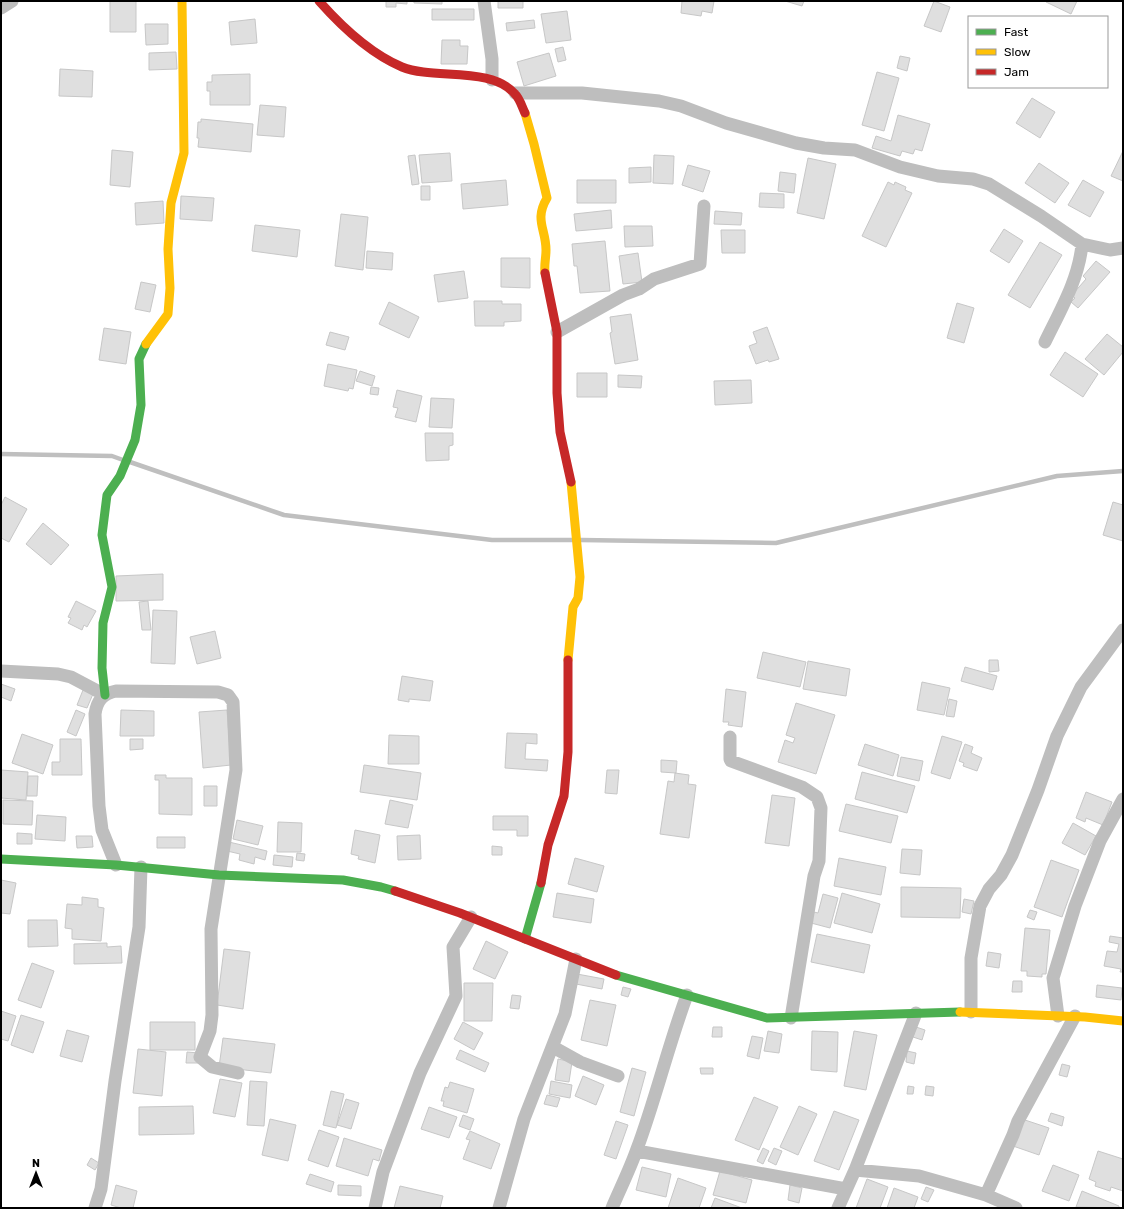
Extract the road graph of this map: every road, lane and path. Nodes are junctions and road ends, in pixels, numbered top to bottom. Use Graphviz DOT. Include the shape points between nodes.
graph roads {
  1 [pos="12,1"];
  2 [pos="182,1"];
  3 [pos="319,1"];
  4 [pos="484,1"];
  5 [pos="1,8"];
  6 [pos="492,80"];
  7 [pos="515,93"];
  8 [pos="704,206"];
  9 [pos="1082,244"];
  10 [pos="1123,248"];
  11 [pos="557,332"];
  12 [pos="1044,342"];
  13 [pos="1123,630"];
  14 [pos="1,671"];
  15 [pos="105,695"];
  16 [pos="730,737"];
  17 [pos="1123,799"];
  18 [pos="1,859"];
  19 [pos="116,865"];
  20 [pos="141,867"];
  21 [pos="219,875"];
  22 [pos="471,917"];
  23 [pos="526,939"];
  24 [pos="576,959"];
  25 [pos="687,995"];
  26 [pos="971,1012"];
  27 [pos="916,1013"];
  28 [pos="1058,1016"];
  29 [pos="1075,1016"];
  30 [pos="791,1018"];
  31 [pos="1123,1021"];
  32 [pos="553,1047"];
  33 [pos="238,1073"];
  34 [pos="618,1076"];
  35 [pos="637,1151"];
  36 [pos="855,1170"];
  37 [pos="846,1189"];
  38 [pos="986,1195"];
  39 [pos="95,1208"];
  40 [pos="375,1208"];
  41 [pos="499,1208"];
  42 [pos="612,1208"];
  43 [pos="838,1208"];
  44 [pos="1016,1208"];
  1 -- 5 [label="street"];
  2 -- 15 [label="street" via="184,153 171,203 168,314 143,349 139,359 141,405 135,440 120,476 107,494 102,535 112,587 103,623 102,668"];
  3 -- 6 [label="street" via="350,32 378,54 402,67 423,74"];
  4 -- 6 [label="street" via="492,59"];
  6 -- 7 [label="street"];
  7 -- 9 [label="street" via="582,93 659,101 796,143 855,150 900,167 938,176 973,179 989,184"];
  7 -- 11 [label="street" via="526,115 547,198 541,208 541,228 546,249 544,267"];
  8 -- 11 [label="street" via="700,264 654,278 639,289 623,294"];
  9 -- 10 [label="street" via="1110,250"];
  9 -- 12 [label="street" via="1081,259 1065,302"];
  11 -- 23 [label="street" via="560,432 572,486 580,577 578,598 573,607 567,670 568,752 564,796 548,845 542,880"];
  13 -- 26 [label="street" via="1081,687 1057,736 1012,856 980,906 971,958"];
  14 -- 15 [label="street" via="58,674 71,677"];
  15 -- 19 [label="street" via="96,705 99,806 102,830"];
  15 -- 21 [label="street" via="116,691 218,692 228,695 232,702 236,770"];
  16 -- 30 [label="street" via="731,761 802,787 817,797 821,808 819,861 814,876"];
  17 -- 28 [label="street" via="1098,848 1075,906 1053,978"];
  18 -- 19 [label="street"];
  19 -- 20 [label="street"];
  20 -- 21 [label="street"];
  20 -- 39 [label="street" via="139,927 101,1189"];
  21 -- 22 [label="street" via="343,880 381,887"];
  21 -- 33 [label="street" via="211,929 211,1026 200,1057 212,1067"];
  22 -- 23 [label="street"];
  22 -- 40 [label="street" via="453,947 456,996 420,1073 383,1172"];
  23 -- 24 [label="street"];
  24 -- 25 [label="street" via="616,975"];
  24 -- 32 [label="street" via="565,1014"];
  25 -- 30 [label="street" via="766,1018"];
  25 -- 35 [label="street"];
  26 -- 27 [label="street"];
  26 -- 28 [label="street"];
  27 -- 30 [label="street"];
  27 -- 36 [label="street"];
  28 -- 29 [label="street"];
  29 -- 31 [label="street"];
  29 -- 38 [label="street" via="1018,1121"];
  32 -- 34 [label="street" via="580,1062"];
  32 -- 41 [label="street" via="524,1119"];
  35 -- 37 [label="street"];
  35 -- 42 [label="street"];
  36 -- 37 [label="street"];
  36 -- 38 [label="street" via="919,1176"];
  37 -- 43 [label="street"];
  38 -- 44 [label="street"];
}
